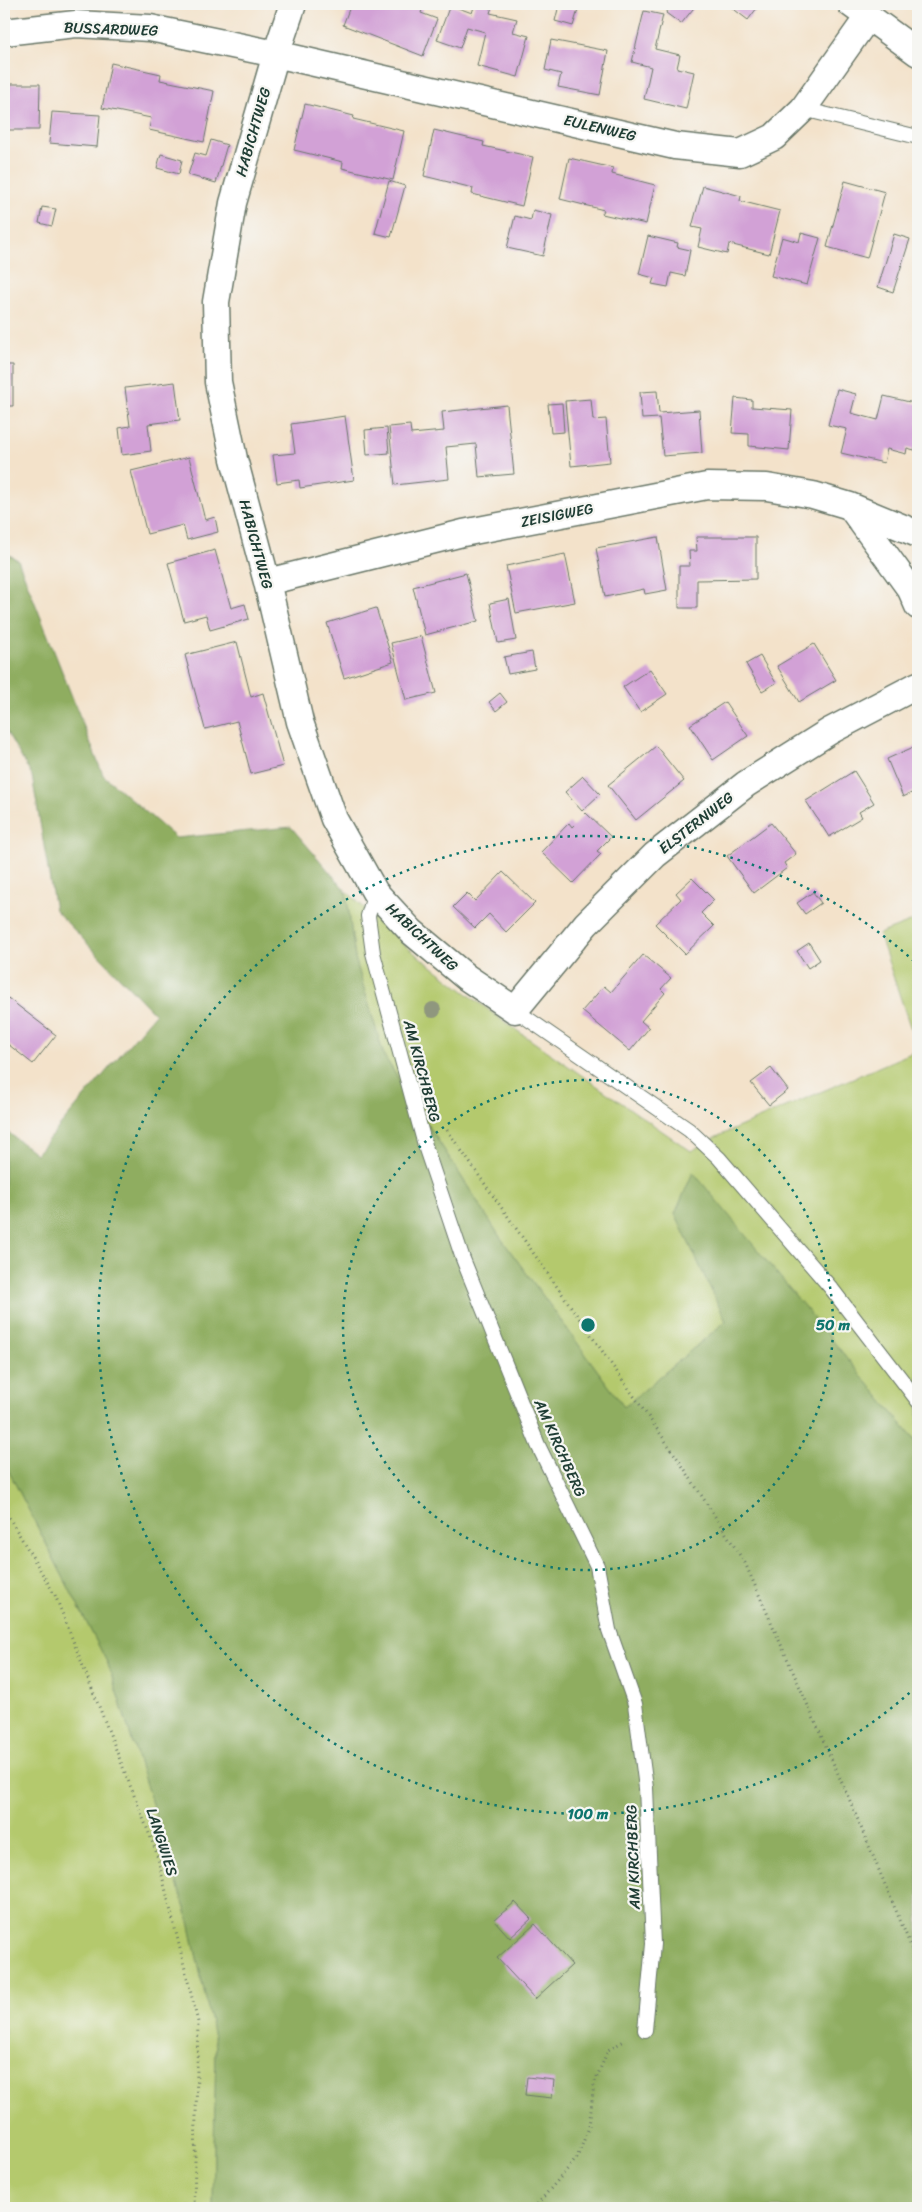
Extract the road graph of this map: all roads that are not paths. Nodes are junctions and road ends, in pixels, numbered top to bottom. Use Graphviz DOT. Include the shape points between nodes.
graph roads {
  1 [pos="293,4"];
  2 [pos="859,10"];
  3 [pos="4,32"];
  4 [pos="918,53"];
  5 [pos="276,54"];
  6 [pos="804,108"];
  7 [pos="918,137"];
  8 [pos="850,506"];
  9 [pos="918,534"];
  10 [pos="267,582"];
  11 [pos="918,606"];
  12 [pos="918,685"];
  13 [pos="375,892"];
  14 [pos="515,1010"];
  15 [pos="918,1401"];
  16 [pos="645,2030"];
  1 -- 5 [label="street, HABICHTWEG"];
  2 -- 4 [label="street"];
  2 -- 6 [label="street, EULENWEG"];
  3 -- 5 [label="street, BUSSARDWEG" via="76,24 150,28"];
  5 -- 6 [label="street, EULENWEG" via="675,146 740,153 774,137"];
  5 -- 10 [label="street, HABICHTWEG" via="234,203 216,302 218,382 234,458"];
  6 -- 7 [label="lane"];
  8 -- 9 [label="street, ZEISIGWEG"];
  8 -- 10 [label="street, ZEISIGWEG" via="767,487 707,486 463,533"];
  8 -- 11 [label="street" via="911,590"];
  10 -- 13 [label="street, HABICHTWEG" via="300,722 334,819"];
  12 -- 14 [label="street, ELSTERNWEG" via="830,731 746,784 655,854 586,924"];
  13 -- 14 [label="street, HABICHTWEG" via="412,932 466,977"];
  13 -- 16 [label="lane, AM KIRCHBERG" via="368,916 373,953 426,1149 463,1259 538,1445 597,1566 609,1630 635,1704 646,1788 653,1944"];
  14 -- 15 [label="lane" via="689,1130 719,1158 832,1288"];
}
